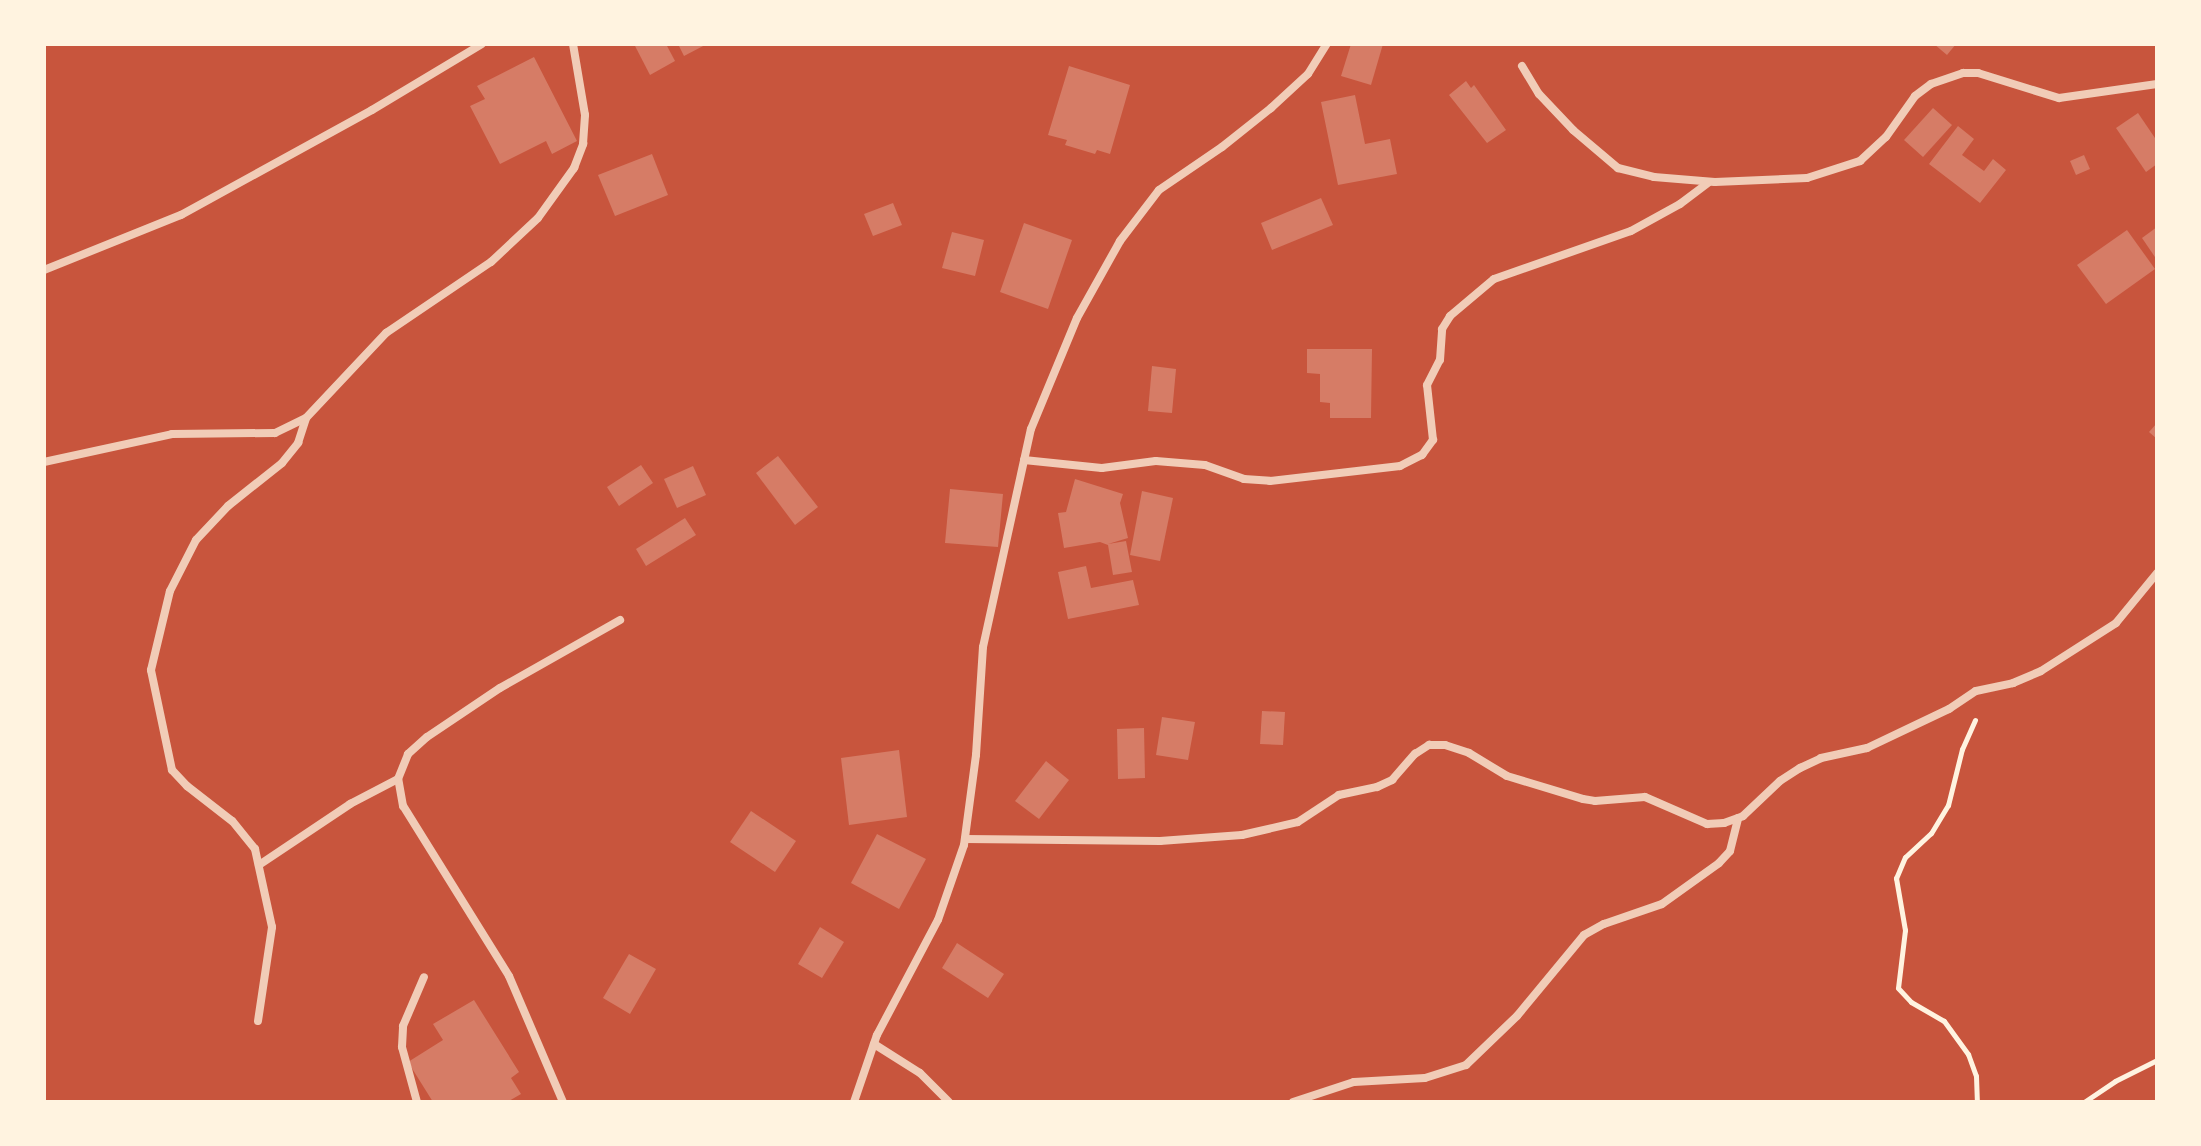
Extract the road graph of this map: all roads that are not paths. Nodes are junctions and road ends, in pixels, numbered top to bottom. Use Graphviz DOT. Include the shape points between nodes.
graph roads {
  1 [pos="482,44"];
  2 [pos="573,44"];
  3 [pos="1327,44"];
  4 [pos="1522,66"];
  5 [pos="2157,84"];
  6 [pos="1709,182"];
  7 [pos="44,270"];
  8 [pos="306,418"];
  9 [pos="1024,460"];
  10 [pos="44,462"];
  11 [pos="2157,573"];
  12 [pos="620,620"];
  13 [pos="398,779"];
  14 [pos="1738,818"];
  15 [pos="965,839"];
  16 [pos="259,865"];
  17 [pos="424,977"];
  18 [pos="258,1021"];
  19 [pos="874,1044"];
  20 [pos="417,1102"];
  21 [pos="563,1102"];
  22 [pos="854,1102"];
  23 [pos="949,1102"];
  24 [pos="1293,1102"];
  1 -- 7 [label="street" via="181,215"];
  2 -- 8 [label="street" via="585,115 574,168 538,218 491,262 386,333"];
  3 -- 9 [label="street" via="1308,74 1271,108 1159,190 1120,241 1077,318 1031,429"];
  4 -- 6 [label="street" via="1539,94 1618,168"];
  5 -- 6 [label="street" via="2059,98 1963,73 1915,96 1886,137 1860,161 1807,178"];
  6 -- 9 [label="street" via="1631,231 1494,279 1450,316 1442,329 1440,360 1427,385 1433,440 1422,455 1400,466 1270,481 1244,479 1205,465 1156,461 1102,468"];
  8 -- 10 [label="street" via="275,433 172,434"];
  8 -- 16 [label="street" via="298,443 282,463 196,540 170,591 151,670 172,770 248,836"];
  9 -- 15 [label="street" via="983,647"];
  11 -- 14 [label="street" via="2106,630 2041,671 1976,691 1867,748 1800,768"];
  12 -- 13 [label="street" via="500,688 427,737 408,754"];
  13 -- 16 [label="street"];
  13 -- 21 [label="street" via="403,806 509,976"];
  14 -- 15 [label="street" via="1707,824 1645,797 1583,799 1507,776 1469,753 1429,745 1392,780 1339,795 1298,822 1242,835 1160,841"];
  14 -- 24 [label="street" via="1730,851 1719,863 1662,904 1584,935 1517,1016 1466,1065 1425,1078 1354,1082"];
  15 -- 19 [label="street" via="938,920"];
  16 -- 18 [label="street" via="272,927"];
  17 -- 20 [label="street" via="403,1026 402,1047"];
  19 -- 22 [label="street"];
  19 -- 23 [label="street" via="920,1073"];
}
